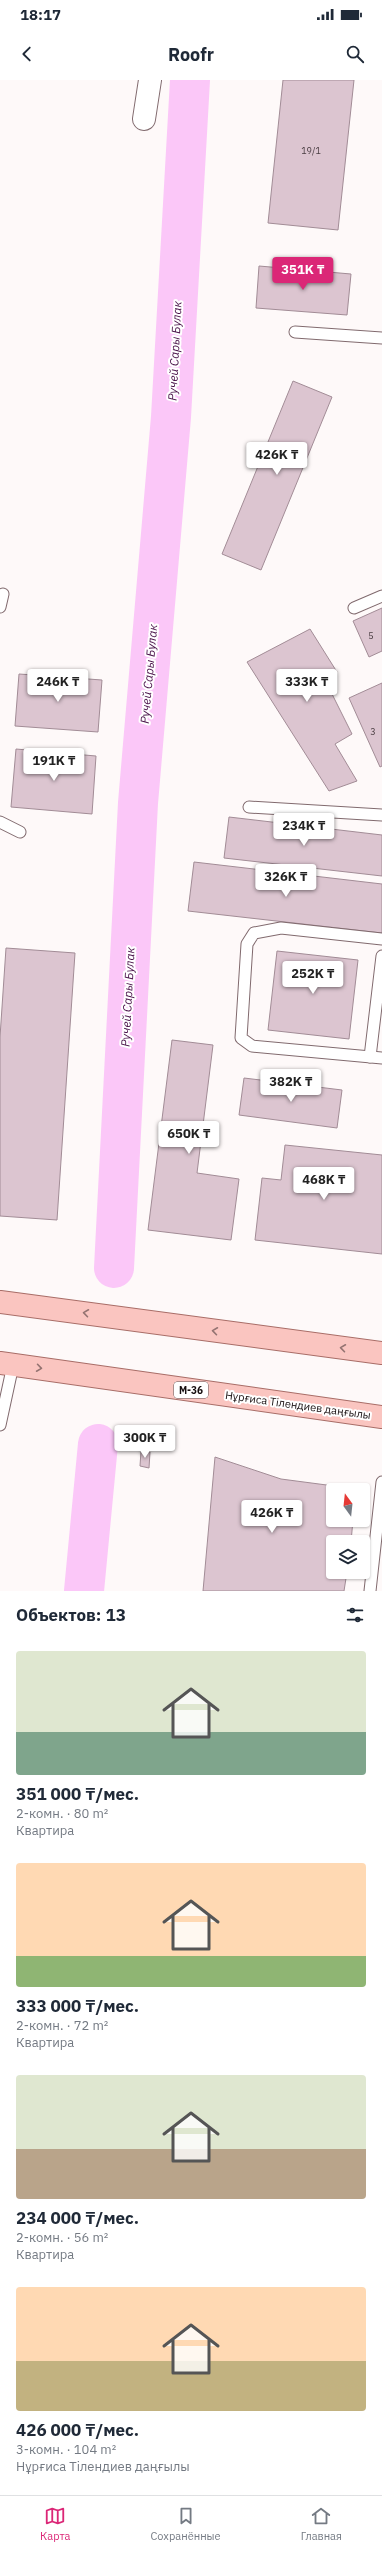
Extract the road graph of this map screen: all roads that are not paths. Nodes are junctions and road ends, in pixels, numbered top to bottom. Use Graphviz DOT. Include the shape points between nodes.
graph roads {
  1 [pos="150,80"];
  2 [pos="144,119"];
  3 [pos="295,332"];
  4 [pos="382,338"];
  5 [pos="3,594"];
  6 [pos="382,596"];
  7 [pos="0,607"];
  8 [pos="354,608"];
  9 [pos="249,807"];
  10 [pos="382,816"];
  11 [pos="0,822"];
  12 [pos="20,832"];
  13 [pos="382,939"];
  14 [pos="382,956"];
  15 [pos="370,1057"];
  16 [pos="382,1058"];
  17 [pos="0,1302"];
  18 [pos="382,1353"];
  19 [pos="7,1364"];
  20 [pos="382,1417"];
  21 [pos="0,1425"];
  22 [pos="382,1482"];
  23 [pos="370,1591"];
  1 -- 2 [label="street"];
  3 -- 4 [label="lane"];
  5 -- 7 [label="lane"];
  6 -- 8 [label="lane"];
  9 -- 10 [label="lane"];
  11 -- 12 [label="lane"];
  13 -- 15 [label="lane" via="281,928 254,933 247,944 241,1038 252,1046"];
  14 -- 15 [label="lane"];
  15 -- 16 [label="lane"];
  18 -- 17 [label="main road, one-way"];
  19 -- 20 [label="main road, Нұрғиса Тілендиев даңғылы / M-36, one-way"];
  19 -- 21 [label="lane"];
  22 -- 23 [label="lane"];
}
